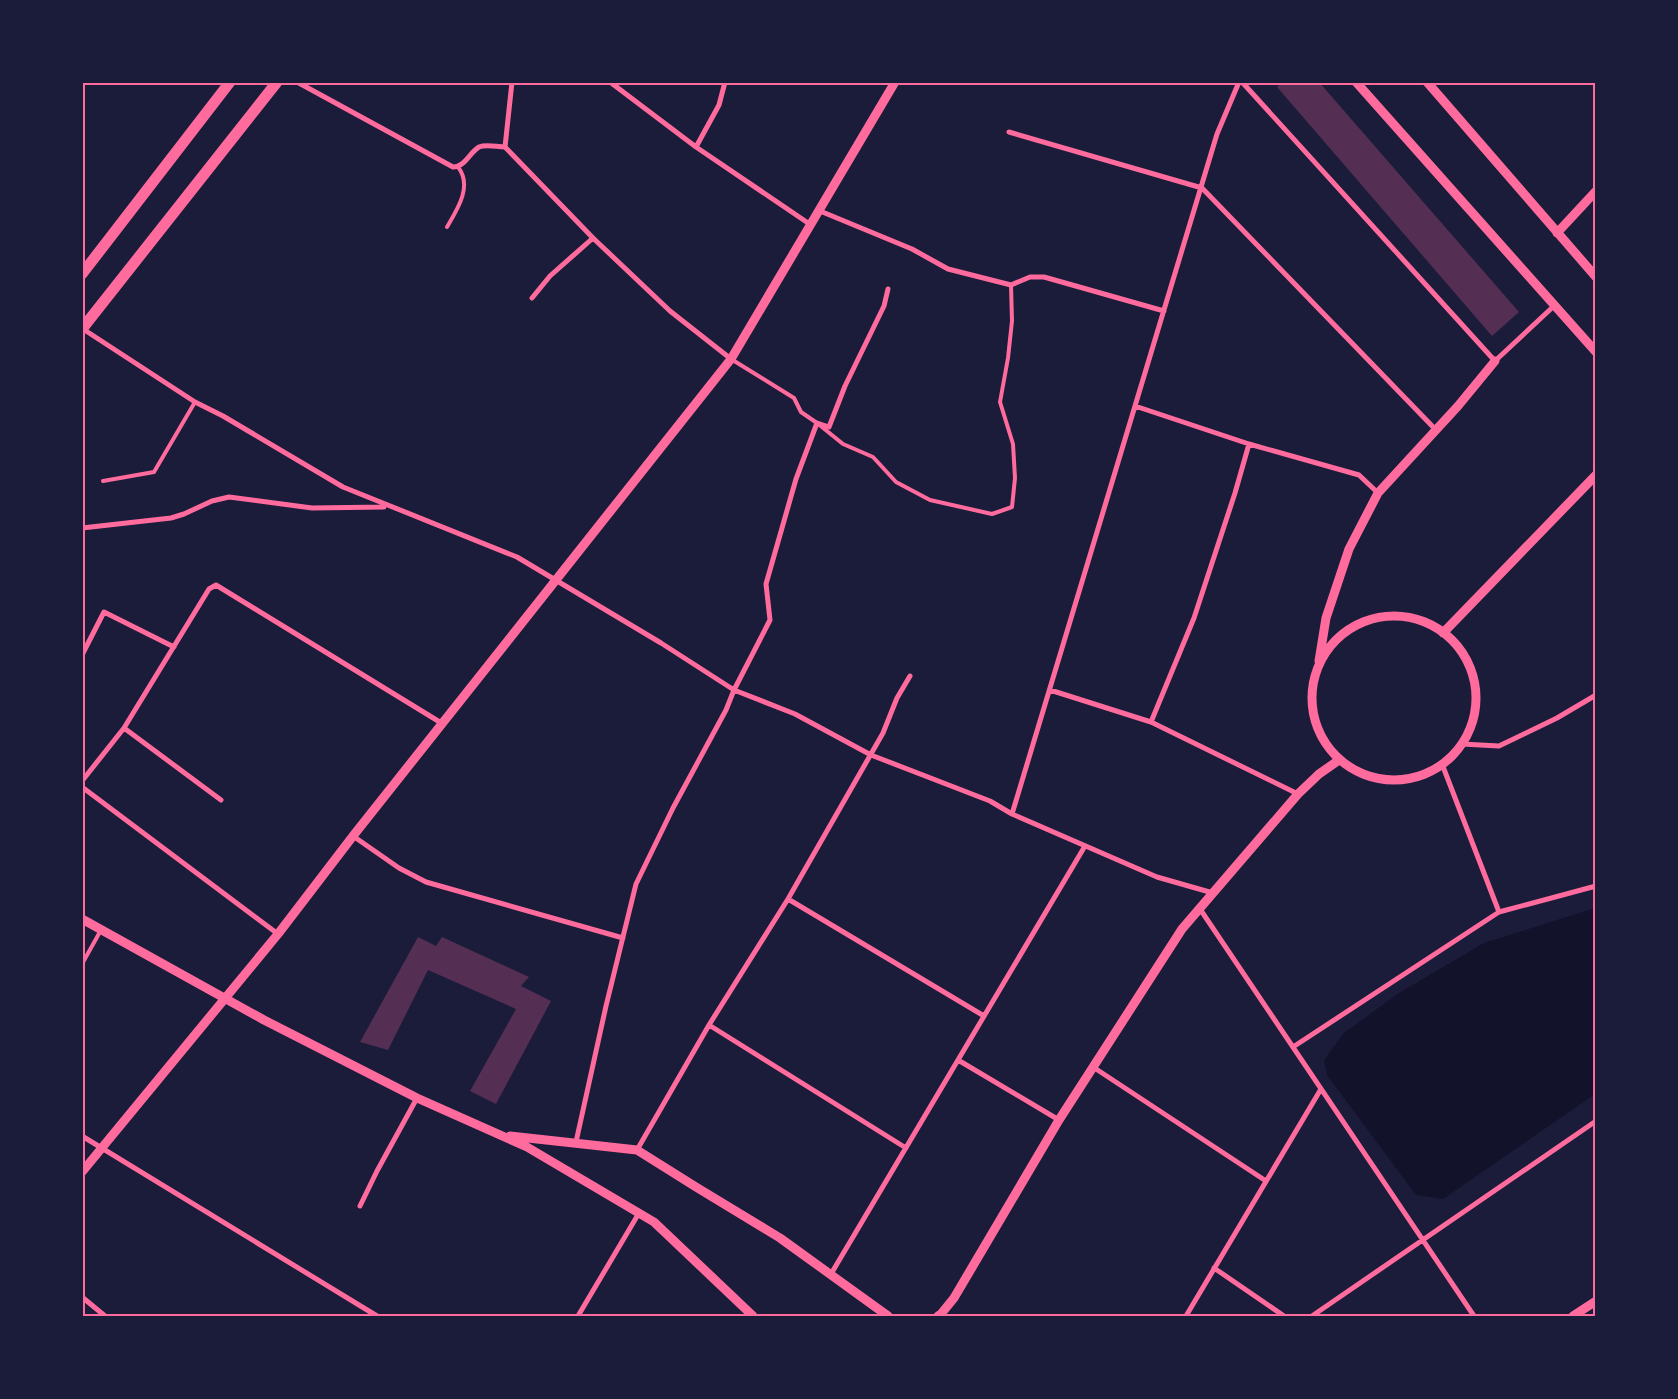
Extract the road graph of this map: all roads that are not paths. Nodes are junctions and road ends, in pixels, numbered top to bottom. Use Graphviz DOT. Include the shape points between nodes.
graph roads {
  1 [pos="230,82"];
  2 [pos="277,82"];
  3 [pos="297,82"];
  4 [pos="512,82"];
  5 [pos="610,82"];
  6 [pos="725,82"];
  7 [pos="895,82"];
  8 [pos="1241,82"];
  9 [pos="1356,82"];
  10 [pos="1427,82"];
  11 [pos="1009,132"];
  12 [pos="505,147"];
  13 [pos="696,147"];
  14 [pos="458,167"];
  15 [pos="1202,188"];
  16 [pos="1596,191"];
  17 [pos="820,210"];
  18 [pos="811,225"];
  19 [pos="447,227"];
  20 [pos="1557,233"];
  21 [pos="593,238"];
  22 [pos="82,274"];
  23 [pos="1596,277"];
  24 [pos="1010,285"];
  25 [pos="888,289"];
  26 [pos="532,298"];
  27 [pos="1555,305"];
  28 [pos="1164,311"];
  29 [pos="83,329"];
  30 [pos="1596,352"];
  31 [pos="731,359"];
  32 [pos="1495,361"];
  33 [pos="195,402"];
  34 [pos="1135,406"];
  35 [pos="817,423"];
  36 [pos="1436,430"];
  37 [pos="1249,444"];
  38 [pos="1596,475"];
  39 [pos="103,481"];
  40 [pos="1378,493"];
  41 [pos="388,507"];
  42 [pos="82,528"];
  43 [pos="557,580"];
  44 [pos="1443,633"];
  45 [pos="174,647"];
  46 [pos="82,655"];
  47 [pos="1319,664"];
  48 [pos="910,676"];
  49 [pos="734,690"];
  50 [pos="1050,690"];
  51 [pos="1596,695"];
  52 [pos="1151,722"];
  53 [pos="443,724"];
  54 [pos="124,728"];
  55 [pos="1462,744"];
  56 [pos="871,755"];
  57 [pos="1339,760"];
  58 [pos="1442,764"];
  59 [pos="82,781"];
  60 [pos="82,787"];
  61 [pos="1298,794"];
  62 [pos="220,800"];
  63 [pos="1012,814"];
  64 [pos="354,836"];
  65 [pos="1085,846"];
  66 [pos="1596,886"];
  67 [pos="1213,893"];
  68 [pos="788,899"];
  69 [pos="1200,909"];
  70 [pos="1499,912"];
  71 [pos="82,920"];
  72 [pos="101,930"];
  73 [pos="278,934"];
  74 [pos="623,938"];
  75 [pos="82,964"];
  76 [pos="226,999"];
  77 [pos="984,1016"];
  78 [pos="709,1025"];
  79 [pos="1293,1047"];
  80 [pos="958,1060"];
  81 [pos="1094,1067"];
  82 [pos="1321,1089"];
  83 [pos="418,1098"];
  84 [pos="1060,1120"];
  85 [pos="1596,1121"];
  86 [pos="503,1135"];
  87 [pos="82,1136"];
  88 [pos="576,1142"];
  89 [pos="102,1148"];
  90 [pos="906,1148"];
  91 [pos="637,1150"];
  92 [pos="82,1172"];
  93 [pos="1266,1181"];
  94 [pos="360,1206"];
  95 [pos="639,1214"];
  96 [pos="1423,1240"];
  97 [pos="1214,1268"];
  98 [pos="831,1274"];
  99 [pos="82,1297"];
  100 [pos="1596,1301"];
  101 [pos="105,1316"];
  102 [pos="377,1316"];
  103 [pos="578,1316"];
  104 [pos="753,1316"];
  105 [pos="888,1316"];
  106 [pos="941,1316"];
  107 [pos="1186,1316"];
  108 [pos="1284,1316"];
  109 [pos="1312,1316"];
  110 [pos="1474,1316"];
  111 [pos="1573,1316"];
  1 -- 22 [label="main road"];
  2 -- 29 [label="main road"];
  3 -- 14 [label="street"];
  4 -- 12 [label="street"];
  5 -- 13 [label="street"];
  6 -- 13 [label="street" via="719,105"];
  7 -- 17 [label="street"];
  8 -- 15 [label="street" via="1217,134"];
  8 -- 32 [label="street"];
  9 -- 27 [label="street"];
  10 -- 20 [label="street"];
  11 -- 15 [label="street"];
  12 -- 14 [label="street" via="478,148"];
  12 -- 21 [label="street"];
  13 -- 18 [label="street"];
  14 -- 19 [label="lane" via="464,182 462,201"];
  15 -- 28 [label="street"];
  15 -- 36 [label="street"];
  16 -- 20 [label="street"];
  17 -- 18 [label="street"];
  17 -- 24 [label="street" via="948,269"];
  18 -- 31 [label="street"];
  20 -- 23 [label="street"];
  21 -- 26 [label="street" via="556,270"];
  21 -- 31 [label="street" via="670,312"];
  24 -- 28 [label="street" via="1030,277 1044,277"];
  24 -- 35 [label="lane" via="1012,321 1000,402 1013,444 1015,478 1012,507 992,514 930,500 896,482 873,457 843,444"];
  25 -- 35 [label="street" via="884,306 829,427"];
  27 -- 30 [label="street"];
  27 -- 32 [label="street"];
  28 -- 34 [label="street"];
  29 -- 33 [label="street"];
  31 -- 35 [label="lane" via="794,398 801,412"];
  31 -- 43 [label="street"];
  32 -- 36 [label="street"];
  33 -- 39 [label="lane" via="154,472"];
  33 -- 41 [label="street" via="343,488"];
  34 -- 37 [label="street"];
  34 -- 50 [label="street"];
  35 -- 49 [label="street" via="796,479 766,584 770,620"];
  36 -- 40 [label="street"];
  37 -- 40 [label="street" via="1359,475"];
  37 -- 52 [label="street" via="1194,618"];
  38 -- 44 [label="street"];
  40 -- 47 [label="street" via="1349,550 1326,618"];
  41 -- 42 [label="street" via="312,508 229,498 212,501 171,518"];
  41 -- 43 [label="street" via="517,557"];
  43 -- 49 [label="street"];
  43 -- 53 [label="street"];
  44 -- 47 [label="street" via="1431,624 1405,616 1378,617 1354,626 1333,642"];
  44 -- 55 [label="street" via="1454,641 1469,664 1476,691 1473,719"];
  45 -- 46 [label="street" via="104,612"];
  45 -- 53 [label="street" via="209,589 219,585"];
  45 -- 54 [label="street"];
  47 -- 57 [label="street" via="1312,689 1313,715 1322,740"];
  48 -- 56 [label="street"];
  49 -- 56 [label="street" via="796,714"];
  49 -- 74 [label="street" via="636,884"];
  50 -- 52 [label="street"];
  50 -- 63 [label="street"];
  51 -- 55 [label="street" via="1558,718 1499,746"];
  52 -- 61 [label="street"];
  53 -- 64 [label="street"];
  54 -- 59 [label="street"];
  54 -- 62 [label="street"];
  55 -- 58 [label="street"];
  56 -- 63 [label="street" via="990,801"];
  56 -- 68 [label="street"];
  57 -- 58 [label="street" via="1362,775 1390,780 1417,777"];
  57 -- 61 [label="street"];
  58 -- 70 [label="street"];
  60 -- 73 [label="street"];
  61 -- 67 [label="street"];
  63 -- 65 [label="street"];
  64 -- 73 [label="street"];
  64 -- 74 [label="street" via="399,868 426,882"];
  65 -- 67 [label="street" via="1156,877"];
  65 -- 77 [label="street"];
  66 -- 70 [label="street"];
  67 -- 69 [label="street"];
  68 -- 77 [label="street"];
  68 -- 78 [label="street"];
  69 -- 79 [label="street"];
  69 -- 81 [label="street" via="1182,929"];
  70 -- 79 [label="street"];
  71 -- 72 [label="street"];
  72 -- 75 [label="lane"];
  72 -- 76 [label="street"];
  73 -- 76 [label="street"];
  74 -- 88 [label="street"];
  76 -- 83 [label="street"];
  76 -- 89 [label="street"];
  77 -- 80 [label="street"];
  78 -- 90 [label="street"];
  78 -- 91 [label="street"];
  79 -- 82 [label="street"];
  80 -- 84 [label="street"];
  80 -- 90 [label="street"];
  81 -- 84 [label="street"];
  81 -- 93 [label="street"];
  82 -- 93 [label="street"];
  82 -- 96 [label="street"];
  83 -- 86 [label="street"];
  83 -- 94 [label="street"];
  84 -- 106 [label="street"];
  85 -- 96 [label="street"];
  86 -- 88 [label="street"];
  86 -- 95 [label="street"];
  87 -- 89 [label="street"];
  88 -- 91 [label="street"];
  89 -- 92 [label="street"];
  89 -- 102 [label="street"];
  90 -- 98 [label="street"];
  91 -- 98 [label="street" via="780,1238"];
  93 -- 97 [label="street"];
  95 -- 103 [label="street"];
  95 -- 104 [label="street" via="654,1222"];
  96 -- 109 [label="street"];
  96 -- 110 [label="street"];
  97 -- 107 [label="street"];
  97 -- 108 [label="street"];
  98 -- 105 [label="street"];
  99 -- 101 [label="street"];
  100 -- 111 [label="street"];
}
